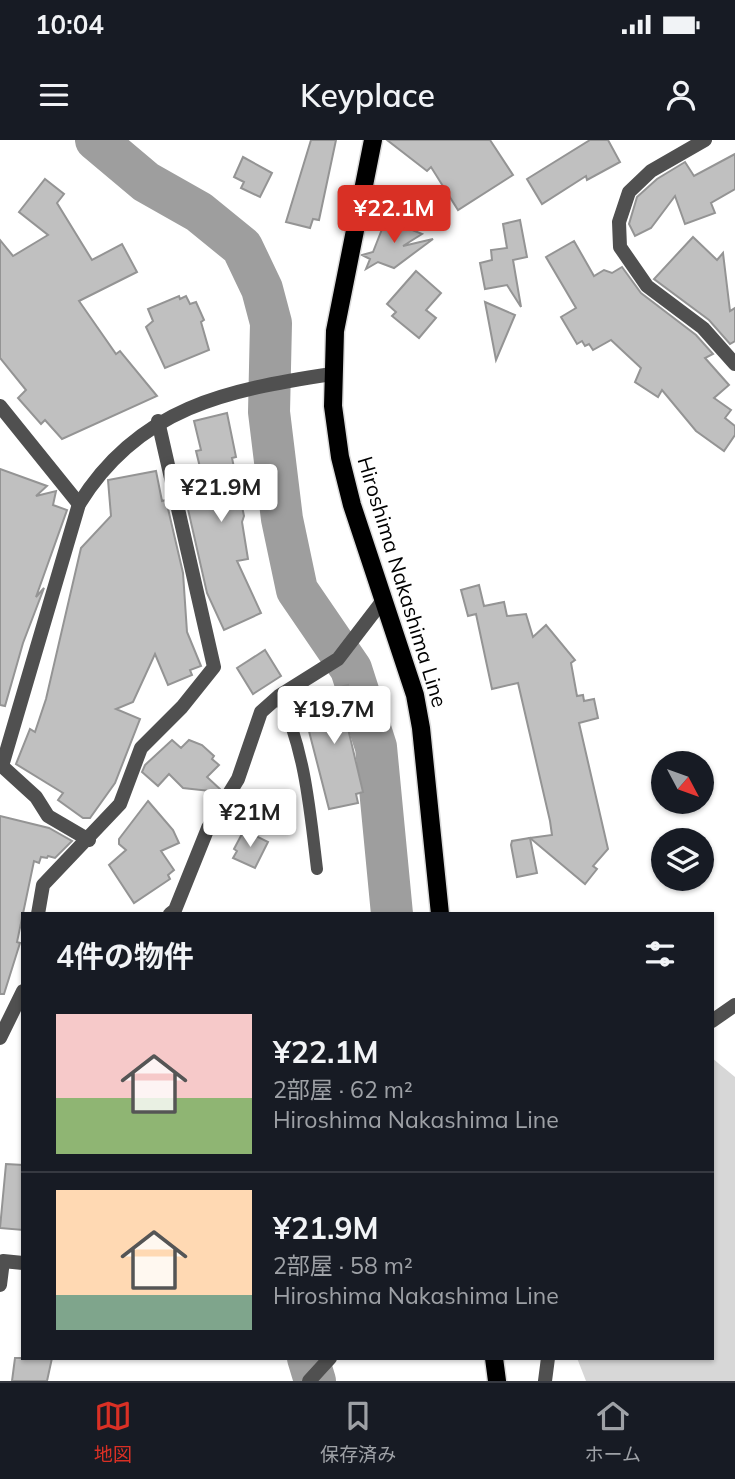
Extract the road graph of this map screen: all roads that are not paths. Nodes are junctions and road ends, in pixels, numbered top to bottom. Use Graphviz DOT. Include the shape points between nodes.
graph roads {
  1 [pos="373,140"];
  2 [pos="705,140"];
  3 [pos="735,364"];
  4 [pos="332,374"];
  5 [pos="0,406"];
  6 [pos="158,421"];
  7 [pos="79,504"];
  8 [pos="384,599"];
  9 [pos="279,696"];
  10 [pos="89,840"];
  11 [pos="317,869"];
  12 [pos="38,912"];
  13 [pos="174,912"];
  14 [pos="440,912"];
  15 [pos="21,996"];
  16 [pos="735,1005"];
  17 [pos="714,1020"];
  18 [pos="0,1038"];
  19 [pos="21,1263"];
  20 [pos="0,1285"];
  21 [pos="328,1360"];
  22 [pos="494,1360"];
  23 [pos="548,1360"];
  24 [pos="309,1381"];
  25 [pos="497,1381"];
  26 [pos="545,1381"];
  1 -- 4 [label="main road, Hiroshima Nakashima Line" via="339,306"];
  2 -- 3 [label="street" via="651,171 629,192 619,222 620,247 647,286 704,328"];
  4 -- 6 [label="street" via="237,391"];
  4 -- 8 [label="main road, Hiroshima Nakashima Line" via="345,481"];
  5 -- 7 [label="street"];
  6 -- 7 [label="street" via="95,478"];
  6 -- 10 [label="street" via="214,667 141,748 120,804"];
  7 -- 10 [label="street" via="2,766 36,797 48,816"];
  8 -- 9 [label="street" via="338,659"];
  8 -- 14 [label="main road, Hiroshima Nakashima Line" via="406,661 421,729"];
  9 -- 11 [label="lane" via="293,724"];
  9 -- 13 [label="street" via="261,712 238,779 208,828"];
  10 -- 12 [label="street" via="43,885"];
  15 -- 18 [label="street"];
  16 -- 17 [label="street"];
  19 -- 20 [label="street" via="3,1261"];
  21 -- 24 [label="street"];
  22 -- 25 [label="main road"];
  23 -- 26 [label="street"];
}
